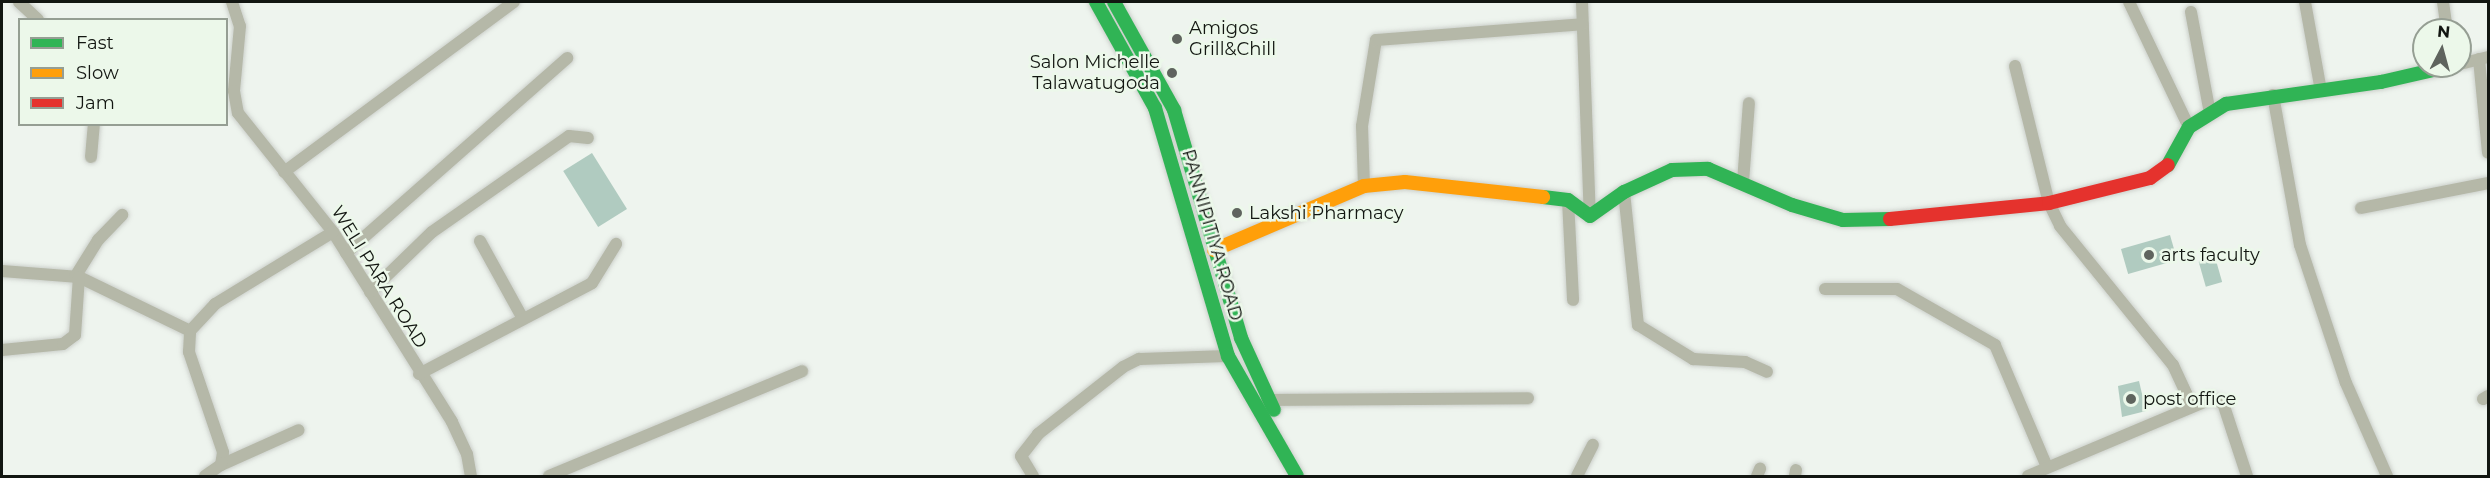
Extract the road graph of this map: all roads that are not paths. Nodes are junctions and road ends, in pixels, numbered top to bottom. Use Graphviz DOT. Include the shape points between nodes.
graph roads {
  1 [pos="19,2"];
  2 [pos="232,2"];
  3 [pos="514,2"];
  4 [pos="1096,2"];
  5 [pos="1114,2"];
  6 [pos="1581,2"];
  7 [pos="2129,2"];
  8 [pos="2305,2"];
  9 [pos="2443,2"];
  10 [pos="2192,12"];
  11 [pos="36,18"];
  12 [pos="2445,18"];
  13 [pos="1582,24"];
  14 [pos="567,58"];
  15 [pos="2484,58"];
  16 [pos="2015,66"];
  17 [pos="2412,74"];
  18 [pos="2321,91"];
  19 [pos="2272,95"];
  20 [pos="1749,103"];
  21 [pos="2210,114"];
  22 [pos="94,126"];
  23 [pos="2189,128"];
  24 [pos="588,138"];
  25 [pos="2488,153"];
  26 [pos="91,157"];
  27 [pos="284,172"];
  28 [pos="1743,183"];
  29 [pos="2488,183"];
  30 [pos="1364,186"];
  31 [pos="1624,192"];
  32 [pos="1568,200"];
  33 [pos="2049,203"];
  34 [pos="2361,208"];
  35 [pos="122,215"];
  36 [pos="1590,216"];
  37 [pos="333,232"];
  38 [pos="480,241"];
  39 [pos="616,244"];
  40 [pos="1214,250"];
  41 [pos="346,252"];
  42 [pos="2,271"];
  43 [pos="77,277"];
  44 [pos="1825,289"];
  45 [pos="370,292"];
  46 [pos="1573,300"];
  47 [pos="522,318"];
  48 [pos="190,331"];
  49 [pos="2,350"];
  50 [pos="1228,356"];
  51 [pos="802,371"];
  52 [pos="1767,372"];
  53 [pos="419,374"];
  54 [pos="1528,398"];
  55 [pos="1267,400"];
  56 [pos="2192,406"];
  57 [pos="299,430"];
  58 [pos="1593,445"];
  59 [pos="221,465"];
  60 [pos="2047,467"];
  61 [pos="205,477"];
  62 [pos="471,477"];
  63 [pos="549,477"];
  64 [pos="1033,477"];
  65 [pos="1297,477"];
  66 [pos="1312,477"];
  67 [pos="1577,477"];
  68 [pos="2028,477"];
  69 [pos="2247,477"];
  70 [pos="2387,477"];
  1 -- 11 [label="street"];
  2 -- 27 [label="street, WELI PARA ROAD" via="240,26 234,91 238,113"];
  3 -- 27 [label="street"];
  4 -- 50 [label="street, PANNIPITIYA ROAD" via="1127,51 1155,108"];
  5 -- 40 [label="street, PANNIPITIYA ROAD" via="1174,110"];
  6 -- 13 [label="street"];
  7 -- 23 [label="street"];
  8 -- 18 [label="street"];
  9 -- 12 [label="street"];
  10 -- 21 [label="street"];
  13 -- 30 [label="street" via="1376,40 1362,126"];
  13 -- 36 [label="street"];
  14 -- 41 [label="street"];
  15 -- 25 [label="street"];
  16 -- 33 [label="street"];
  17 -- 18 [label="street"];
  18 -- 19 [label="street"];
  19 -- 21 [label="street" via="2226,104"];
  19 -- 70 [label="street" via="2300,245 2346,383"];
  20 -- 28 [label="street"];
  21 -- 23 [label="street"];
  22 -- 26 [label="street"];
  23 -- 33 [label="street" via="2166,168 2150,178"];
  24 -- 45 [label="street" via="569,136 442,225"];
  27 -- 37 [label="street, WELI PARA ROAD"];
  28 -- 31 [label="street" via="1708,169 1672,170"];
  28 -- 33 [label="street" via="1792,205 1843,220 1920,219"];
  29 -- 34 [label="street"];
  30 -- 32 [label="street" via="1405,182"];
  30 -- 40 [label="street"];
  31 -- 36 [label="street"];
  31 -- 52 [label="street" via="1638,325 1693,359 1745,362"];
  32 -- 36 [label="street"];
  32 -- 46 [label="street"];
  33 -- 56 [label="street" via="2060,226 2173,365"];
  35 -- 43 [label="street" via="98,240"];
  37 -- 41 [label="street, WELI PARA ROAD"];
  37 -- 48 [label="street" via="215,303"];
  38 -- 47 [label="street"];
  39 -- 47 [label="street" via="592,283"];
  40 -- 55 [label="street, PANNIPITIYA ROAD" via="1241,338"];
  41 -- 45 [label="street, WELI PARA ROAD"];
  42 -- 43 [label="street"];
  43 -- 48 [label="street"];
  43 -- 49 [label="street" via="75,334 63,344"];
  44 -- 60 [label="street" via="1897,289 1995,345"];
  45 -- 53 [label="street, WELI PARA ROAD"];
  47 -- 53 [label="street"];
  48 -- 59 [label="street" via="189,352 223,452"];
  50 -- 64 [label="street" via="1139,359 1123,367 1038,434 1021,456"];
  50 -- 65 [label="street, PANNIPITIYA ROAD"];
  51 -- 63 [label="street"];
  53 -- 62 [label="street, WELI PARA ROAD" via="452,422 467,454"];
  54 -- 55 [label="street"];
  55 -- 66 [label="street, PANNIPITIYA ROAD"];
  56 -- 60 [label="street"];
  56 -- 69 [label="street" via="2211,399 2223,403"];
  57 -- 59 [label="street"];
  58 -- 67 [label="street"];
  59 -- 61 [label="street"];
  60 -- 68 [label="street"];
}
